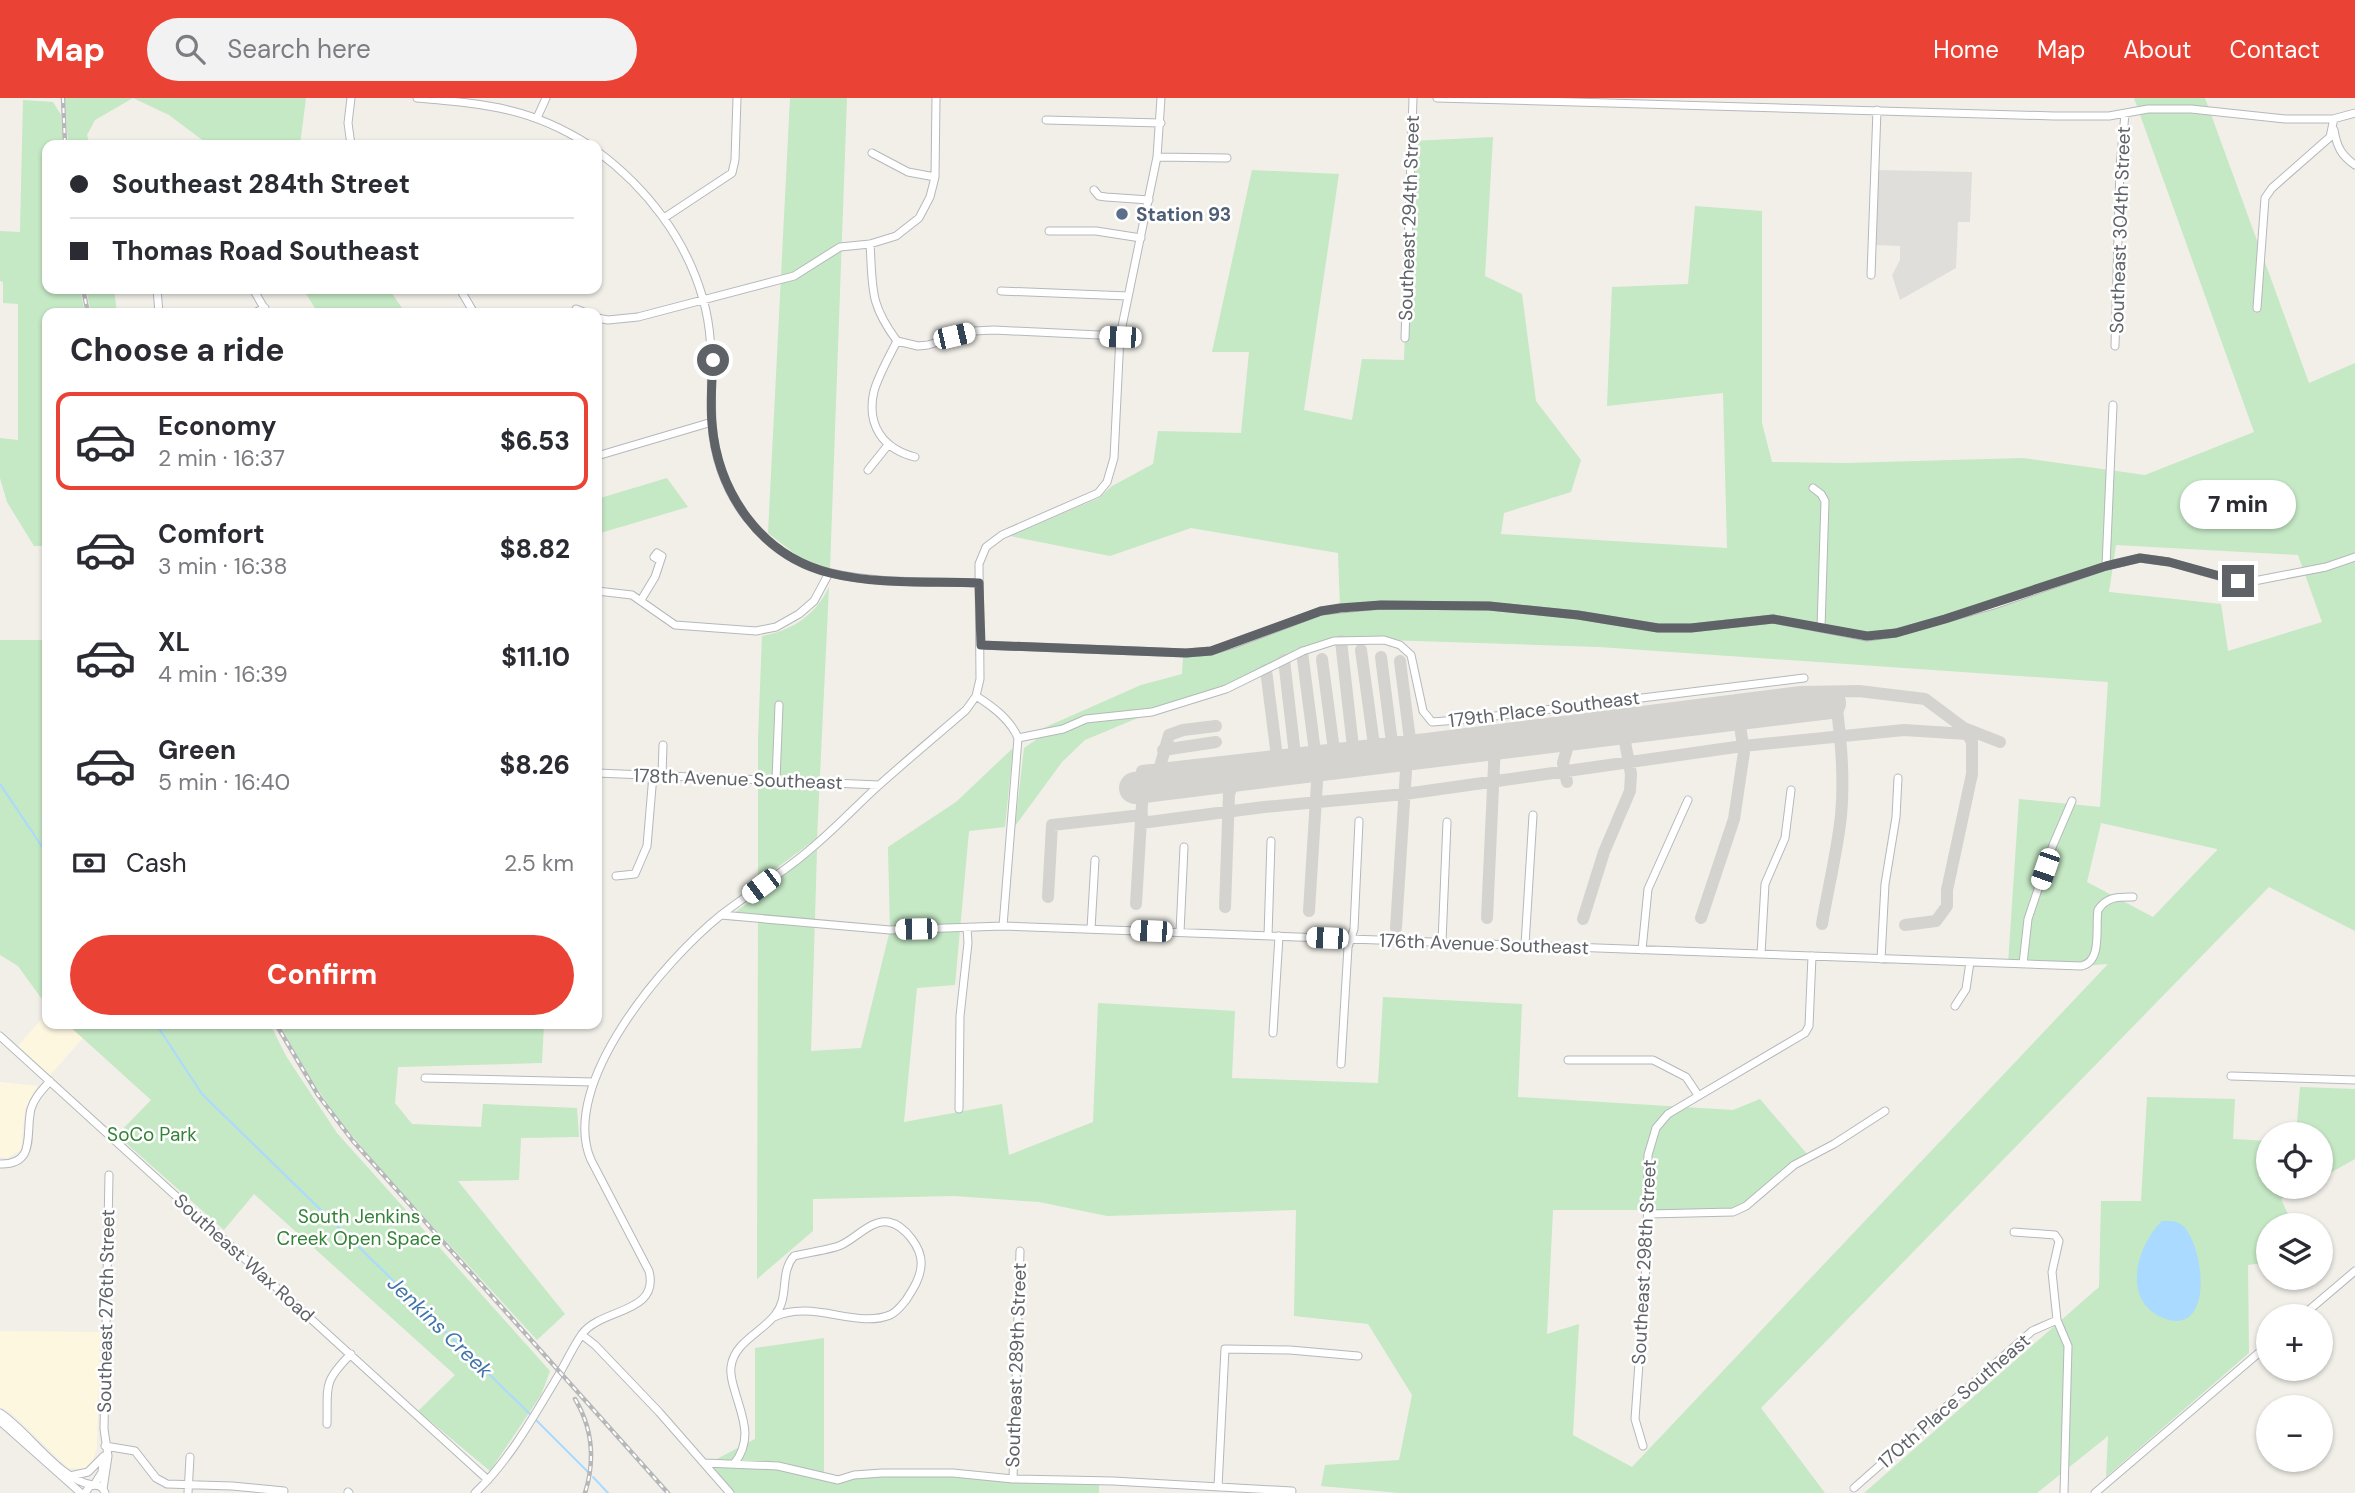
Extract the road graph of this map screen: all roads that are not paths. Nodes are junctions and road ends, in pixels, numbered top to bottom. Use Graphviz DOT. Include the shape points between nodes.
graph roads {
  1 [pos="351,98"];
  2 [pos="416,98"];
  3 [pos="546,98"];
  4 [pos="737,98"];
  5 [pos="936,98"];
  6 [pos="1161,98"];
  7 [pos="1413,98"];
  8 [pos="1437,98"];
  9 [pos="1803,98"];
  10 [pos="430,99"];
  11 [pos="1492,99"];
  12 [pos="1689,101"];
  13 [pos="1736,102"];
  14 [pos="1802,108"];
  15 [pos="1877,110"];
  16 [pos="2355,113"];
  17 [pos="2124,114"];
  18 [pos="537,118"];
  19 [pos="1046,120"];
  20 [pos="2333,121"];
  21 [pos="1161,123"];
  22 [pos="350,140"];
  23 [pos="579,140"];
  24 [pos="872,153"];
  25 [pos="602,155"];
  26 [pos="1157,157"];
  27 [pos="1227,158"];
  28 [pos="2355,165"];
  29 [pos="935,177"];
  30 [pos="1094,190"];
  31 [pos="1149,200"];
  32 [pos="664,218"];
  33 [pos="1049,231"];
  34 [pos="1141,238"];
  35 [pos="870,244"];
  36 [pos="1871,275"];
  37 [pos="1001,291"];
  38 [pos="1128,296"];
  39 [pos="703,298"];
  40 [pos="2257,308"];
  41 [pos="602,319"];
  42 [pos="1120,337"];
  43 [pos="1405,338"];
  44 [pos="897,341"];
  45 [pos="2115,346"];
  46 [pos="2113,405"];
  47 [pos="712,422"];
  48 [pos="888,446"];
  49 [pos="602,455"];
  50 [pos="915,457"];
  51 [pos="868,470"];
  52 [pos="1813,488"];
  53 [pos="2355,557"];
  54 [pos="659,561"];
  55 [pos="2106,566"];
  56 [pos="829,573"];
  57 [pos="979,583"];
  58 [pos="602,591"];
  59 [pos="641,600"];
  60 [pos="1821,628"];
  61 [pos="981,645"];
  62 [pos="1804,678"];
  63 [pos="975,696"];
  64 [pos="779,705"];
  65 [pos="1018,738"];
  66 [pos="663,745"];
  67 [pos="602,773"];
  68 [pos="653,775"];
  69 [pos="662,775"];
  70 [pos="1898,778"];
  71 [pos="776,780"];
  72 [pos="879,785"];
  73 [pos="1791,790"];
  74 [pos="1688,800"];
  75 [pos="2072,801"];
  76 [pos="1533,815"];
  77 [pos="1359,821"];
  78 [pos="1447,822"];
  79 [pos="1271,841"];
  80 [pos="1184,847"];
  81 [pos="1096,860"];
  82 [pos="616,876"];
  83 [pos="2133,897"];
  84 [pos="721,915"];
  85 [pos="1003,926"];
  86 [pos="967,928"];
  87 [pos="1091,929"];
  88 [pos="1180,932"];
  89 [pos="1268,936"];
  90 [pos="1279,936"];
  91 [pos="1351,939"];
  92 [pos="1442,942"];
  93 [pos="1525,945"];
  94 [pos="1642,950"];
  95 [pos="1761,954"];
  96 [pos="1812,956"];
  97 [pos="1881,959"];
  98 [pos="1970,962"];
  99 [pos="2023,964"];
  100 [pos="1955,1006"];
  101 [pos="1273,1033"];
  102 [pos="0,1036"];
  103 [pos="1568,1060"];
  104 [pos="1341,1064"];
  105 [pos="2231,1076"];
  106 [pos="425,1078"];
  107 [pos="2355,1080"];
  108 [pos="50,1081"];
  109 [pos="593,1082"];
  110 [pos="1698,1095"];
  111 [pos="959,1109"];
  112 [pos="1885,1111"];
  113 [pos="0,1164"];
  114 [pos="109,1175"];
  115 [pos="1649,1214"];
  116 [pos="2014,1232"];
  117 [pos="1020,1251"];
  118 [pos="2355,1271"];
  119 [pos="2316,1304"];
  120 [pos="774,1317"];
  121 [pos="2057,1320"];
  122 [pos="582,1335"];
  123 [pos="351,1354"];
  124 [pos="2256,1355"];
  125 [pos="1359,1356"];
  126 [pos="0,1413"];
  127 [pos="0,1421"];
  128 [pos="327,1424"];
  129 [pos="105,1446"];
  130 [pos="1643,1446"];
  131 [pos="103,1457"];
  132 [pos="190,1457"];
  133 [pos="705,1463"];
  134 [pos="734,1464"];
  135 [pos="70,1476"];
  136 [pos="1013,1479"];
  137 [pos="488,1480"];
  138 [pos="94,1485"];
  139 [pos="1218,1487"];
  140 [pos="1854,1488"];
  141 [pos="188,1489"];
  142 [pos="105,1491"];
  143 [pos="1292,1491"];
  144 [pos="284,1492"];
  145 [pos="83,1493"];
  146 [pos="475,1493"];
  147 [pos="730,1493"];
  148 [pos="2064,1493"];
  149 [pos="2095,1493"];
  1 -- 22 [label="street"];
  2 -- 10 [label="street"];
  3 -- 18 [label="street"];
  4 -- 32 [label="street" via="732,173"];
  5 -- 29 [label="street"];
  6 -- 21 [label="street"];
  7 -- 43 [label="street, Southeast 294th Street"];
  8 -- 11 [label="street"];
  9 -- 14 [label="street"];
  10 -- 18 [label="street" via="488,104"];
  11 -- 12 [label="street"];
  12 -- 13 [label="street"];
  13 -- 14 [label="street"];
  14 -- 15 [label="street"];
  15 -- 17 [label="street"];
  15 -- 36 [label="street"];
  16 -- 20 [label="street"];
  17 -- 20 [label="street" via="2191,109"];
  17 -- 45 [label="street, Southeast 304th Street"];
  18 -- 23 [label="street"];
  19 -- 21 [label="street"];
  20 -- 28 [label="street" via="2336,143"];
  20 -- 40 [label="street" via="2330,137 2265,198"];
  21 -- 26 [label="street"];
  24 -- 29 [label="street" via="908,172"];
  25 -- 32 [label="street"];
  26 -- 27 [label="street"];
  26 -- 31 [label="street"];
  29 -- 35 [label="street" via="919,218 897,236"];
  30 -- 31 [label="street" via="1106,197"];
  31 -- 34 [label="street"];
  32 -- 39 [label="street"];
  33 -- 34 [label="street" via="1097,231"];
  34 -- 38 [label="street"];
  35 -- 39 [label="street" via="840,247 794,276"];
  35 -- 44 [label="street" via="876,307"];
  37 -- 38 [label="street"];
  38 -- 42 [label="street"];
  39 -- 41 [label="street" via="629,319"];
  39 -- 47 [label="street" via="713,360"];
  42 -- 44 [label="street" via="993,330 928,345"];
  42 -- 57 [label="street" via="1114,458 1107,482 1098,493 990,542 981,556"];
  44 -- 48 [label="street" via="873,401 878,431"];
  46 -- 55 [label="street"];
  47 -- 49 [label="street"];
  47 -- 56 [label="street" via="726,486 747,519 773,545"];
  48 -- 50 [label="street"];
  48 -- 51 [label="street"];
  52 -- 60 [label="street" via="1825,501"];
  53 -- 55 [label="street" via="2259,581 2229,579 2140,558"];
  54 -- 59 [label="street" via="658,572"];
  55 -- 60 [label="street" via="1896,633 1867,636"];
  56 -- 57 [label="street"];
  56 -- 59 [label="street" via="814,601 800,614 756,631 675,625"];
  57 -- 61 [label="street"];
  58 -- 59 [label="street"];
  60 -- 61 [label="street" via="1773,619 1658,628 1489,606 1381,605 1329,609 1211,651"];
  61 -- 63 [label="street"];
  62 -- 65 [label="street, 179th Place Southeast" via="1432,722 1423,711 1411,655 1400,645 1384,640 1334,641 1226,689 1152,712 1086,719"];
  63 -- 65 [label="street" via="1001,715"];
  63 -- 72 [label="street" via="966,710"];
  64 -- 71 [label="street"];
  65 -- 85 [label="street"];
  66 -- 69 [label="street"];
  67 -- 68 [label="street, 178th Avenue Southeast"];
  68 -- 69 [label="street, 178th Avenue Southeast"];
  68 -- 82 [label="street" via="647,846 635,874"];
  69 -- 71 [label="street, 178th Avenue Southeast"];
  70 -- 97 [label="street"];
  71 -- 72 [label="street, 178th Avenue Southeast"];
  72 -- 84 [label="street" via="807,852"];
  73 -- 95 [label="street" via="1785,838 1765,884"];
  74 -- 94 [label="street" via="1648,890"];
  75 -- 99 [label="street" via="2028,919"];
  76 -- 93 [label="street"];
  77 -- 91 [label="street"];
  78 -- 92 [label="street"];
  79 -- 89 [label="street"];
  80 -- 88 [label="street"];
  81 -- 87 [label="street"];
  83 -- 99 [label="street, 176th Avenue Southeast" via="2115,897 2101,905 2089,964"];
  84 -- 86 [label="street, 176th Avenue Southeast" via="890,930"];
  84 -- 109 [label="street" via="654,985 612,1043"];
  85 -- 86 [label="street, 176th Avenue Southeast"];
  85 -- 87 [label="street, 176th Avenue Southeast"];
  86 -- 111 [label="street"];
  87 -- 88 [label="street, 176th Avenue Southeast"];
  88 -- 89 [label="street, 176th Avenue Southeast"];
  89 -- 90 [label="street, 176th Avenue Southeast"];
  90 -- 91 [label="street, 176th Avenue Southeast"];
  90 -- 101 [label="street"];
  91 -- 92 [label="street, 176th Avenue Southeast"];
  91 -- 104 [label="street"];
  92 -- 93 [label="street, 176th Avenue Southeast"];
  93 -- 94 [label="street, 176th Avenue Southeast"];
  94 -- 95 [label="street, 176th Avenue Southeast"];
  95 -- 96 [label="street, 176th Avenue Southeast"];
  96 -- 97 [label="street, 176th Avenue Southeast"];
  96 -- 110 [label="street, Southeast 298th Street" via="1805,1033"];
  97 -- 98 [label="street, 176th Avenue Southeast"];
  98 -- 99 [label="street, 176th Avenue Southeast"];
  98 -- 100 [label="street" via="1966,989"];
  102 -- 108 [label="street, Southeast Wax Road"];
  103 -- 110 [label="street" via="1653,1060 1686,1077"];
  105 -- 107 [label="street"];
  106 -- 109 [label="street"];
  108 -- 113 [label="street" via="34,1100 27,1146 19,1160"];
  108 -- 123 [label="street, Southeast Wax Road"];
  109 -- 122 [label="street" via="584,1125 588,1153 650,1278 644,1298 597,1320"];
  110 -- 115 [label="street, Southeast 298th Street" via="1668,1114 1657,1128 1648,1155"];
  112 -- 115 [label="street" via="1794,1165 1733,1212"];
  114 -- 129 [label="street, Southeast 276th Street"];
  115 -- 130 [label="street, Southeast 298th Street" via="1635,1419"];
  116 -- 121 [label="street" via="2058,1237 2052,1272"];
  117 -- 136 [label="street, Southeast 289th Street"];
  118 -- 119 [label="street"];
  120 -- 120 [label="street" via="784,1294 786,1269 794,1256 840,1247 881,1222 891,1222 907,1233 919,1251 917,1284 890,1315 860,1318 821,1311"];
  120 -- 134 [label="street" via="733,1356 730,1374 747,1436 743,1453"];
  121 -- 140 [label="street, 170th Place Southeast" via="2032,1331"];
  121 -- 148 [label="street" via="2068,1346"];
  122 -- 133 [label="street"];
  122 -- 137 [label="street" via="535,1414"];
  123 -- 128 [label="street" via="330,1376"];
  123 -- 137 [label="street, Southeast Wax Road"];
  124 -- 149 [label="street"];
  125 -- 139 [label="street" via="1225,1349"];
  126 -- 135 [label="street"];
  127 -- 145 [label="street"];
  129 -- 131 [label="street, Southeast 276th Street"];
  129 -- 141 [label="street" via="135,1451 159,1481"];
  129 -- 142 [label="street, Southeast 276th Street"];
  131 -- 135 [label="street" via="88,1472"];
  131 -- 138 [label="street, Southeast 276th Street" via="102,1472"];
  132 -- 141 [label="street"];
  133 -- 134 [label="street"];
  133 -- 147 [label="street"];
  134 -- 136 [label="street" via="778,1466 838,1480 895,1472"];
  135 -- 138 [label="street"];
  136 -- 139 [label="street"];
  137 -- 146 [label="street"];
  138 -- 142 [label="street"];
  138 -- 145 [label="street"];
  139 -- 143 [label="street"];
  141 -- 144 [label="street"];
}
